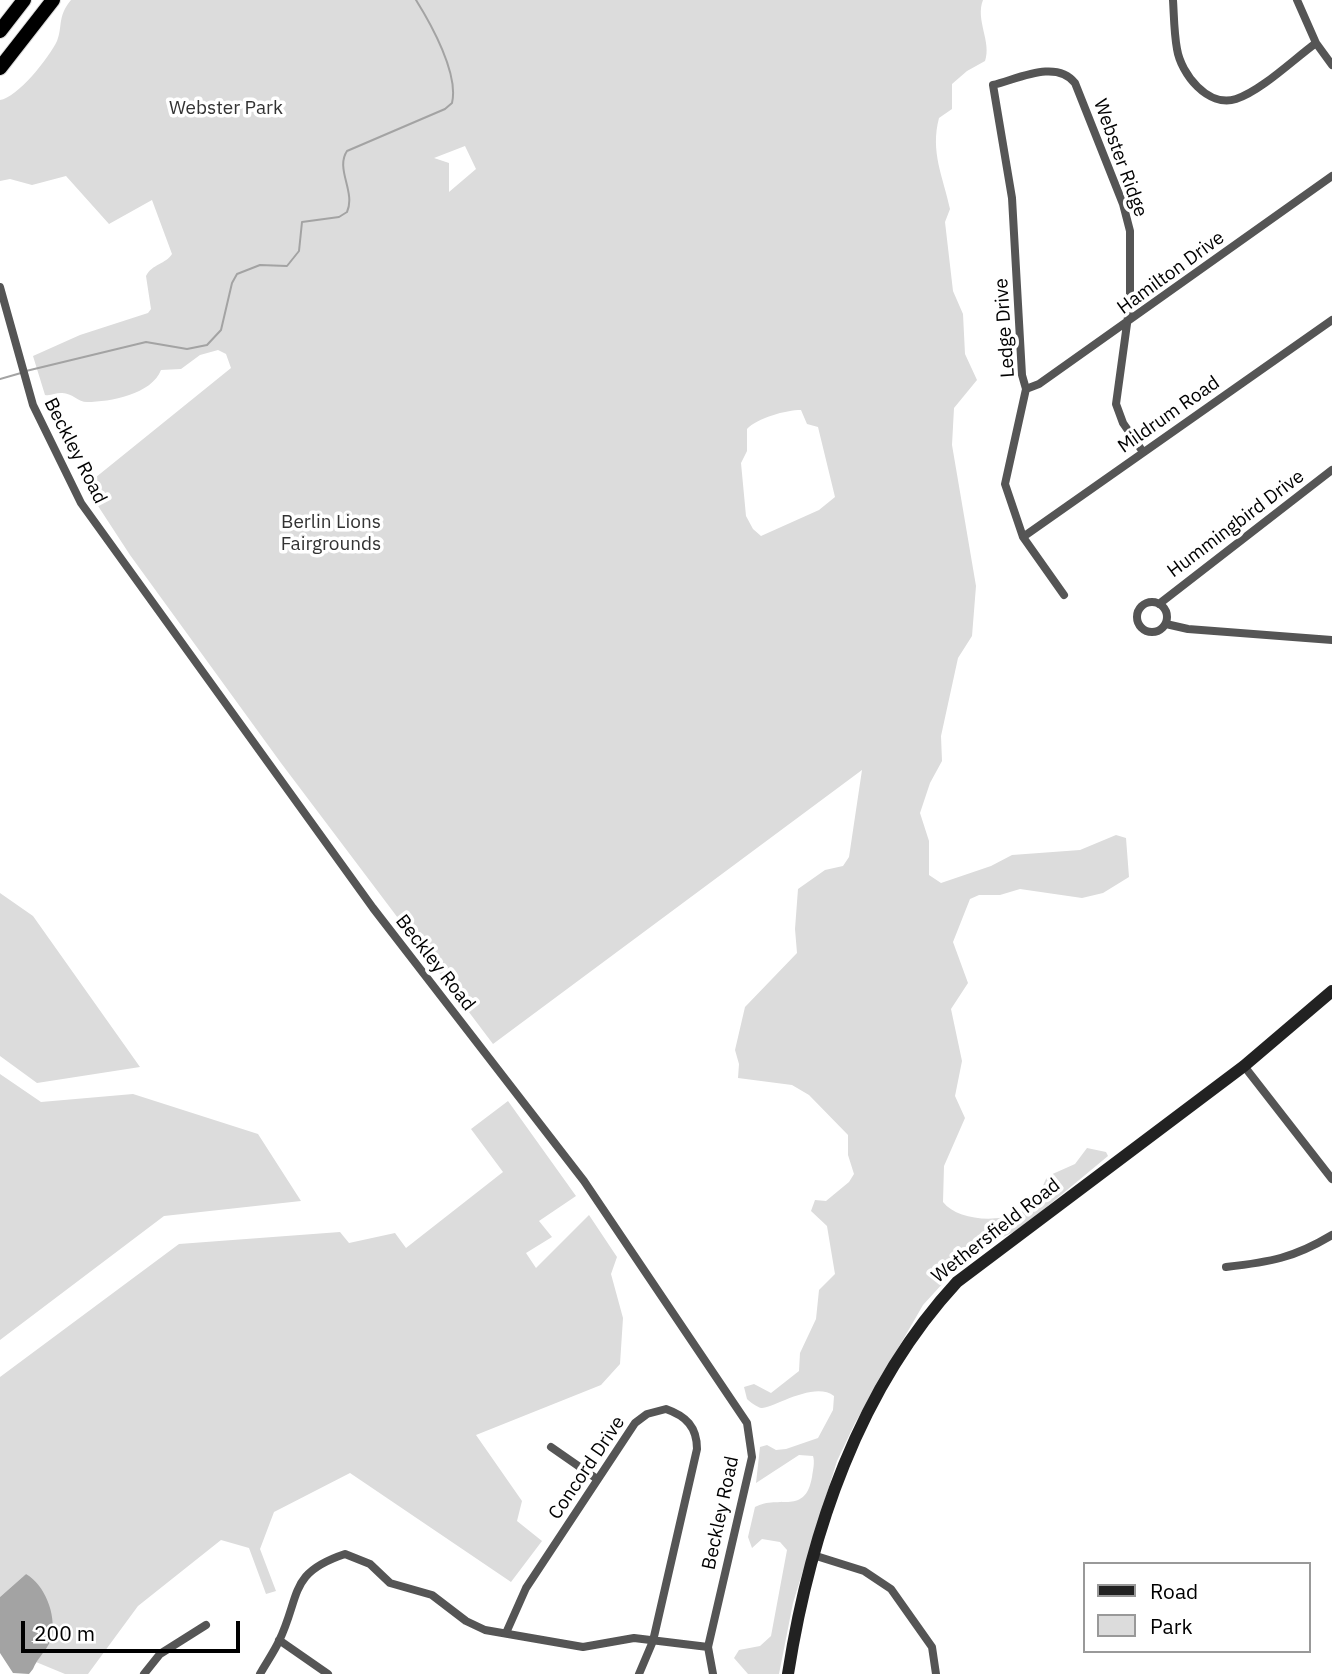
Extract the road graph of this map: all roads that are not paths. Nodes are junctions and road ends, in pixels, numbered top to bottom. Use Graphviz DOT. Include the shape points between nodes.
graph roads {
  1 [pos="24,0"];
  2 [pos="53,0"];
  3 [pos="1174,0"];
  4 [pos="1297,0"];
  5 [pos="0,31"];
  6 [pos="1316,43"];
  7 [pos="1332,65"];
  8 [pos="0,68"];
  9 [pos="993,85"];
  10 [pos="1332,176"];
  11 [pos="0,287"];
  12 [pos="1332,320"];
  13 [pos="1128,323"];
  14 [pos="1026,389"];
  15 [pos="1143,452"];
  16 [pos="1332,470"];
  17 [pos="1023,537"];
  18 [pos="1064,595"];
  19 [pos="1159,604"];
  20 [pos="1166,624"];
  21 [pos="1332,640"];
  22 [pos="1332,991"];
  23 [pos="1244,1066"];
  24 [pos="1332,1179"];
  25 [pos="1332,1235"];
  26 [pos="1226,1267"];
  27 [pos="551,1447"];
  28 [pos="597,1479"];
  29 [pos="813,1555"];
  30 [pos="206,1625"];
  31 [pos="506,1633"];
  32 [pos="279,1640"];
  33 [pos="653,1641"];
  34 [pos="708,1647"];
  35 [pos="144,1674"];
  36 [pos="260,1674"];
  37 [pos="328,1674"];
  38 [pos="639,1674"];
  39 [pos="713,1674"];
  40 [pos="788,1674"];
  41 [pos="936,1674"];
  1 -- 5 [label="highway"];
  2 -- 8 [label="highway"];
  3 -- 6 [label="street" via="1177,51 1184,68 1214,99 1233,100 1247,94"];
  4 -- 6 [label="street"];
  6 -- 7 [label="street"];
  9 -- 13 [label="street, Webster Ridge" via="1055,69 1075,83 1130,231"];
  9 -- 14 [label="street, Ledge Drive" via="1012,198"];
  10 -- 13 [label="street, Hamilton Drive"];
  11 -- 34 [label="street, Beckley Road" via="33,405 81,503 373,908 584,1181 747,1423 752,1457"];
  12 -- 15 [label="street, Mildrum Road"];
  13 -- 14 [label="street, Hamilton Drive"];
  13 -- 15 [label="street, Webster Ridge" via="1116,404"];
  14 -- 17 [label="street, Ledge Drive" via="1005,484"];
  15 -- 17 [label="street, Mildrum Road"];
  16 -- 19 [label="street, Hummingbird Drive"];
  17 -- 18 [label="street, Ledge Drive"];
  19 -- 20 [label="street, Hummingbird Drive" via="1167,613"];
  19 -- 20 [label="street, Hummingbird Drive" via="1143,606 1138,622 1151,632"];
  20 -- 21 [label="street, Hummingbird Drive"];
  22 -- 23 [label="street, Wethersfield Road"];
  23 -- 24 [label="street"];
  23 -- 29 [label="street, Wethersfield Road" via="957,1282 931,1309 908,1340 852,1444"];
  25 -- 26 [label="street" via="1300,1254 1274,1262"];
  27 -- 28 [label="street"];
  28 -- 31 [label="street, Concord Drive" via="526,1588"];
  28 -- 33 [label="street, Concord Drive" via="635,1423 647,1414 666,1409 693,1428 696,1449"];
  29 -- 40 [label="street, Wethersfield Road"];
  29 -- 41 [label="street" via="864,1571 891,1589 932,1647"];
  30 -- 35 [label="street" via="160,1654"];
  31 -- 32 [label="street" via="476,1627 432,1595 390,1583 370,1564 345,1554 312,1568 302,1579"];
  31 -- 33 [label="street" via="583,1647 634,1638"];
  32 -- 36 [label="street"];
  32 -- 37 [label="street"];
  33 -- 34 [label="street"];
  33 -- 38 [label="street, Concord Drive"];
  34 -- 39 [label="street, Beckley Road"];
}
